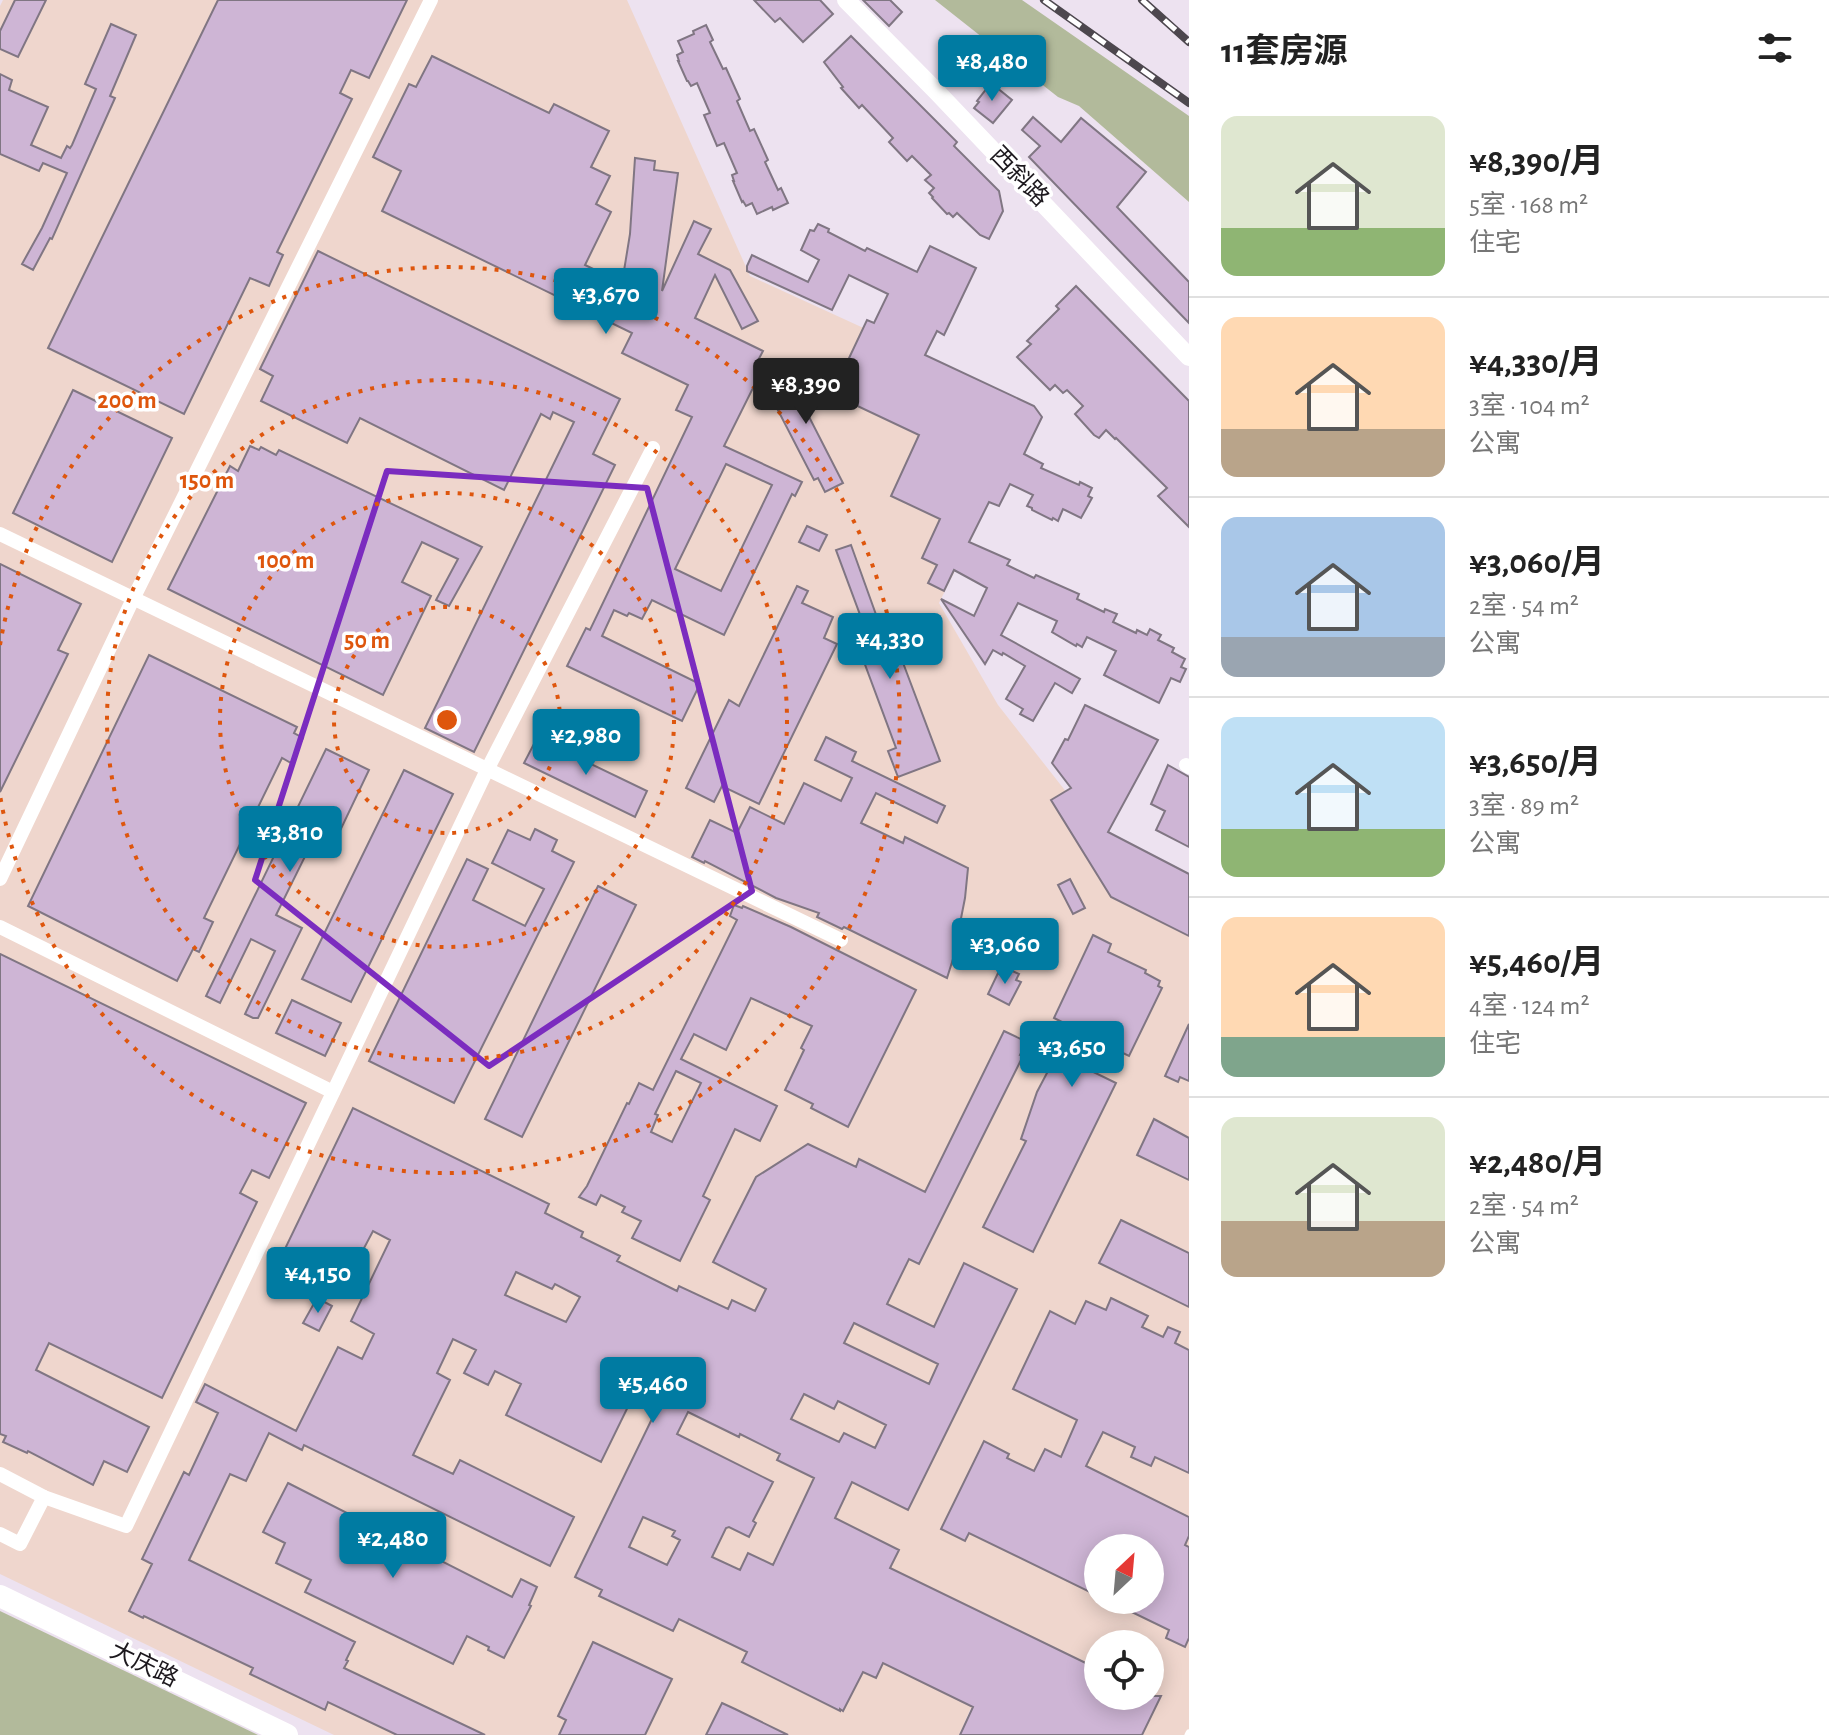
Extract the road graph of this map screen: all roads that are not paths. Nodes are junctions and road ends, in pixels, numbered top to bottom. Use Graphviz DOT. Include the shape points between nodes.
graph roads {
  1 [pos="431,0"];
  2 [pos="846,0"];
  3 [pos="1189,357"];
  4 [pos="653,448"];
  5 [pos="0,534"];
  6 [pos="133,599"];
  7 [pos="487,770"];
  8 [pos="0,879"];
  9 [pos="0,927"];
  10 [pos="841,940"];
  11 [pos="333,1092"];
  12 [pos="0,1474"];
  13 [pos="44,1497"];
  14 [pos="0,1534"];
  15 [pos="0,1596"];
  16 [pos="287,1735"];
  1 -- 6 [label="street"];
  2 -- 3 [label="street, 西斜路"];
  4 -- 7 [label="street"];
  5 -- 6 [label="street"];
  6 -- 7 [label="street"];
  6 -- 8 [label="street"];
  7 -- 10 [label="street"];
  7 -- 11 [label="street"];
  9 -- 11 [label="street"];
  11 -- 13 [label="street" via="126,1526"];
  12 -- 13 [label="street"];
  13 -- 14 [label="street" via="20,1544"];
  15 -- 16 [label="main road, 大庆路"];
}
